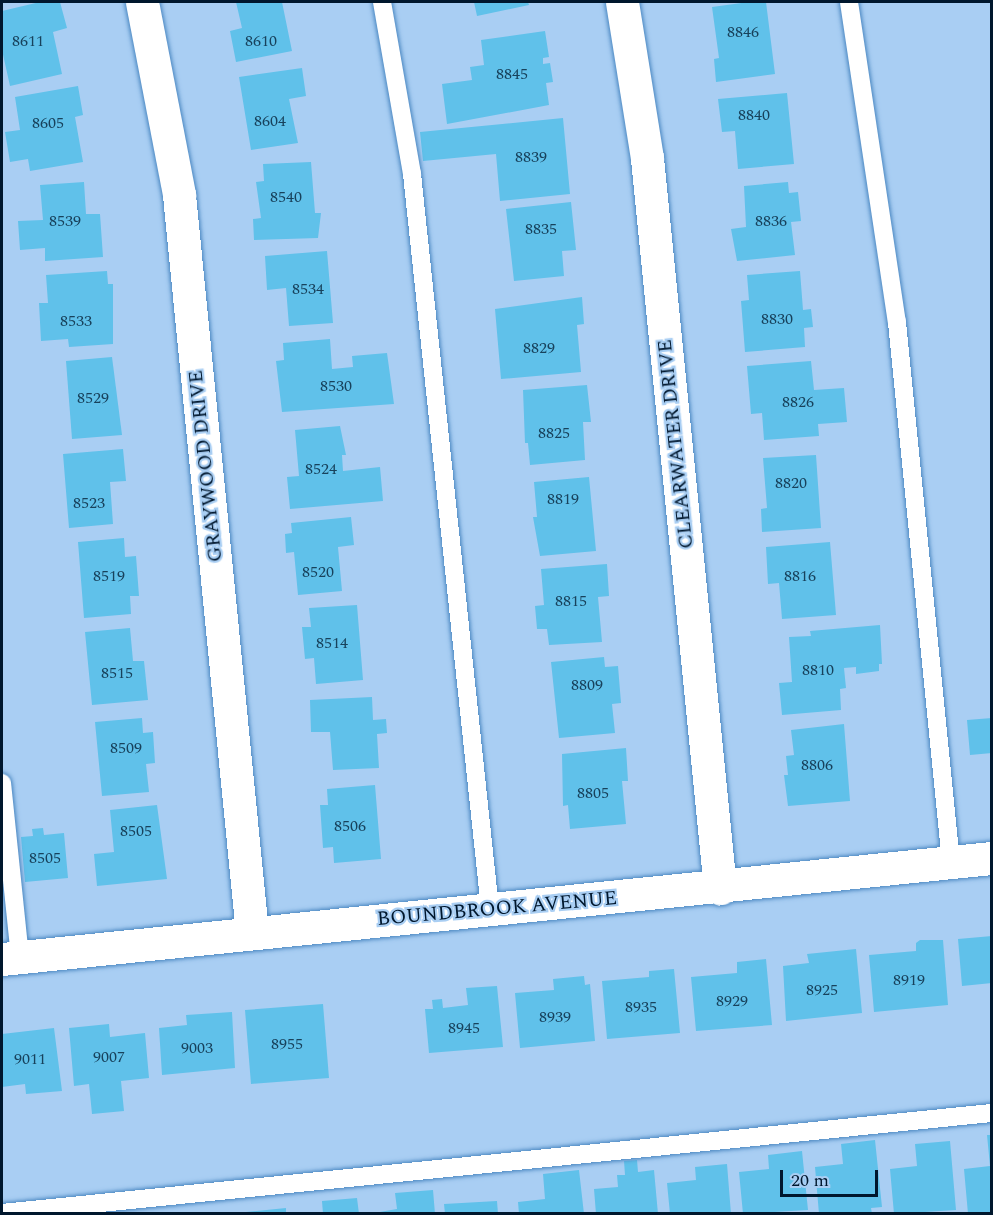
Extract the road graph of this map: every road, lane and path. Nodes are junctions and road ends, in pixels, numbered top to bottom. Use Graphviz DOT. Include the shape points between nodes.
graph roads {
  1 [pos="142,2"];
  2 [pos="382,2"];
  3 [pos="622,2"];
  4 [pos="849,2"];
  5 [pos="2,783"];
  6 [pos="992,858"];
  7 [pos="951,862"];
  8 [pos="720,888"];
  9 [pos="490,909"];
  10 [pos="252,933"];
  11 [pos="11,958"];
  12 [pos="992,1113"];
  13 [pos="2,1213"];
  1 -- 10 [label="street, GRAYWOOD DRIVE" via="179,195"];
  2 -- 9 [label="lane" via="412,174"];
  3 -- 8 [label="street, CLEARWATER DRIVE" via="647,158"];
  4 -- 7 [label="lane" via="897,322"];
  5 -- 11 [label="lane"];
  6 -- 7 [label="street, BOUNDBROOK AVENUE"];
  7 -- 8 [label="street, BOUNDBROOK AVENUE"];
  8 -- 9 [label="street, BOUNDBROOK AVENUE"];
  9 -- 10 [label="street, BOUNDBROOK AVENUE"];
  10 -- 11 [label="street, BOUNDBROOK AVENUE"];
  12 -- 13 [label="lane"];
}
